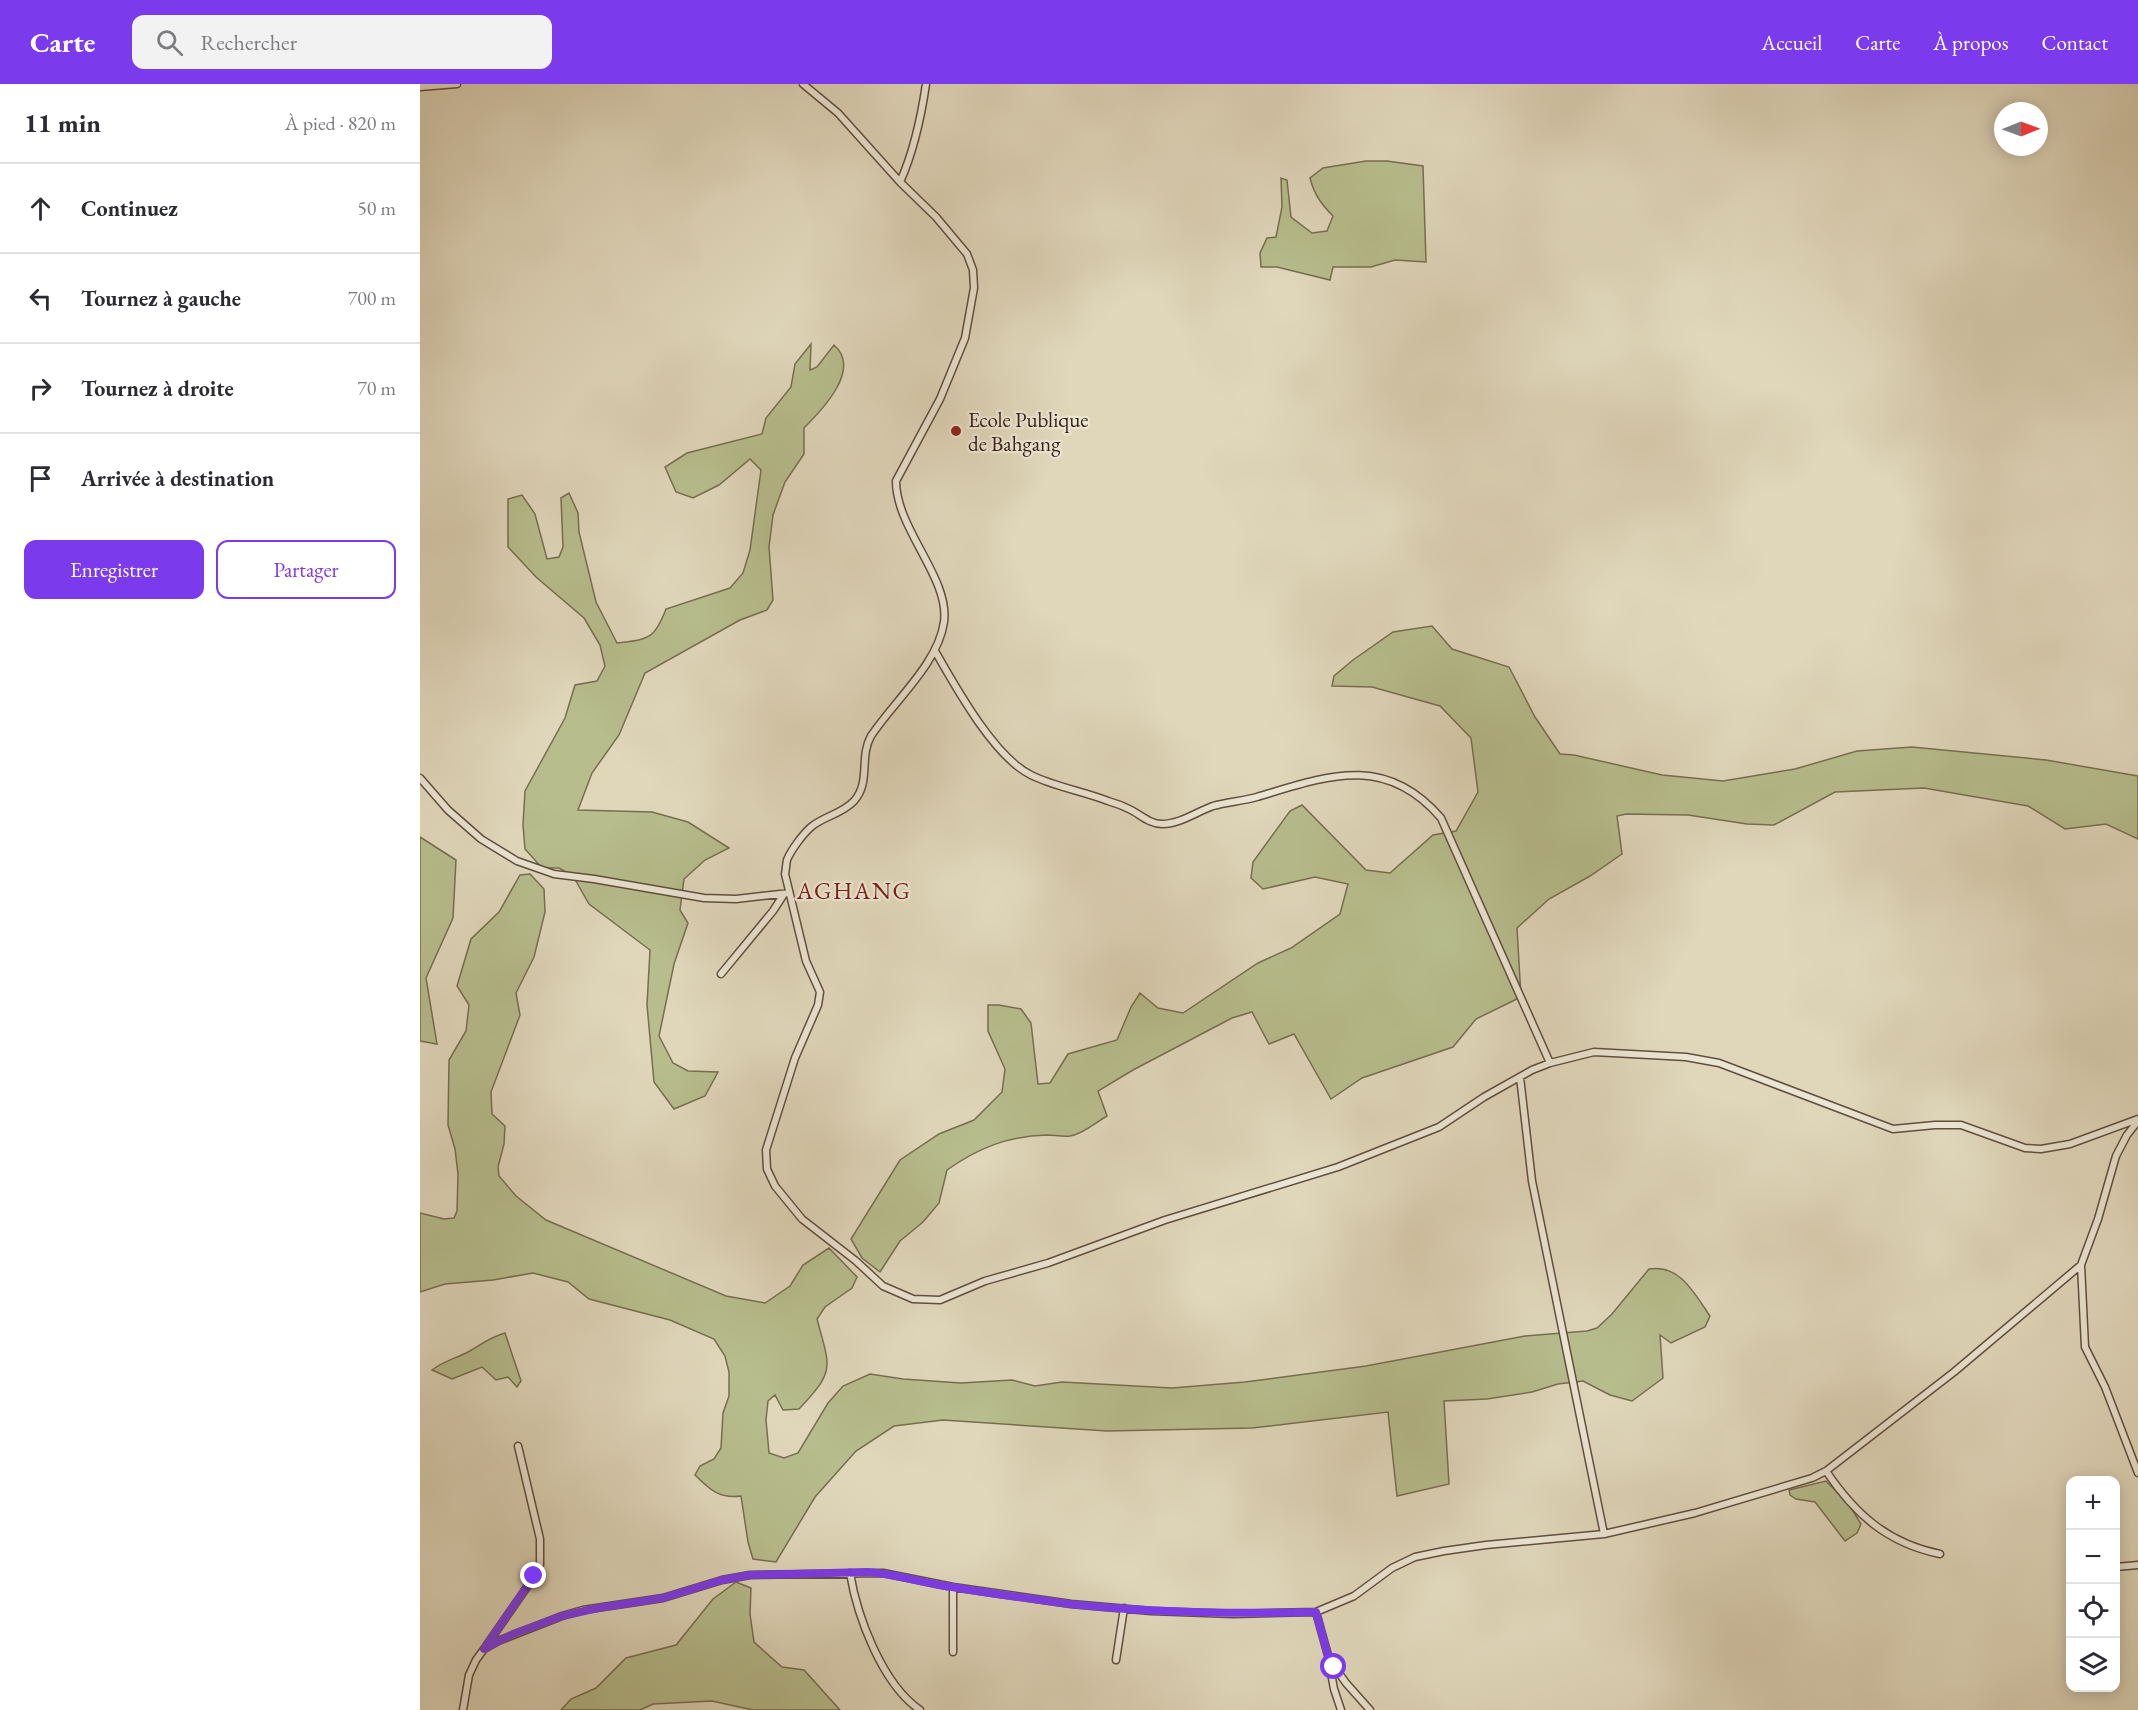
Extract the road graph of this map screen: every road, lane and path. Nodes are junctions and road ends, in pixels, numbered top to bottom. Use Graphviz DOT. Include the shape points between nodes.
graph roads {
  1 [pos="457,84"];
  2 [pos="803,84"];
  3 [pos="926,84"];
  4 [pos="420,87"];
  5 [pos="900,182"];
  6 [pos="935,651"];
  7 [pos="420,778"];
  8 [pos="786,894"];
  9 [pos="721,974"];
  10 [pos="1550,1063"];
  11 [pos="1520,1077"];
  12 [pos="2138,1120"];
  13 [pos="2081,1265"];
  14 [pos="518,1446"];
  15 [pos="1826,1471"];
  16 [pos="2138,1473"];
  17 [pos="1604,1534"];
  18 [pos="1940,1554"];
  19 [pos="2138,1565"];
  20 [pos="2120,1567"];
  21 [pos="850,1573"];
  22 [pos="953,1587"];
  23 [pos="1124,1608"];
  24 [pos="1316,1612"];
  25 [pos="484,1649"];
  26 [pos="953,1652"];
  27 [pos="1329,1659"];
  28 [pos="1116,1660"];
  29 [pos="463,1710"];
  30 [pos="920,1710"];
  31 [pos="1341,1710"];
  32 [pos="1370,1710"];
  1 -- 4 [label="street"];
  2 -- 5 [label="street" via="838,113"];
  3 -- 5 [label="street" via="910,158"];
  5 -- 6 [label="street" via="967,254 973,270 974,288 965,338 940,399 896,481 905,519 944,600 945,619"];
  6 -- 8 [label="street" via="870,739 864,756 863,786 854,801 812,826 787,860"];
  6 -- 10 [label="street" via="982,726 1028,774 1099,797 1159,824 1327,777 1374,776 1426,801 1441,818"];
  7 -- 8 [label="street" via="481,839 517,861 554,874 704,898 736,900"];
  8 -- 9 [label="street"];
  8 -- 11 [label="street" via="806,961 820,992 766,1150 767,1169 775,1186 802,1219 883,1286 913,1299 940,1300 1165,1220 1338,1167 1439,1127"];
  10 -- 11 [label="street"];
  10 -- 12 [label="street" via="1594,1052 1686,1057 1729,1066 1893,1129 1961,1125 2025,1148 2070,1144"];
  11 -- 17 [label="street" via="1532,1181"];
  12 -- 13 [label="street" via="2116,1156"];
  13 -- 15 [label="street" via="1954,1372"];
  13 -- 16 [label="street" via="2086,1352 2100,1375"];
  14 -- 25 [label="street" via="540,1539 540,1564"];
  15 -- 17 [label="street" via="1695,1513"];
  15 -- 18 [label="street" via="1864,1517 1904,1543"];
  17 -- 24 [label="street" via="1486,1545 1415,1557 1392,1568 1354,1596"];
  19 -- 20 [label="street"];
  21 -- 22 [label="street" via="883,1573"];
  21 -- 25 [label="street" via="750,1575 722,1580 663,1598 562,1616"];
  21 -- 30 [label="street" via="859,1612 877,1654 900,1690"];
  22 -- 23 [label="street"];
  22 -- 26 [label="street"];
  23 -- 24 [label="street" via="1233,1614"];
  23 -- 28 [label="street"];
  24 -- 27 [label="street"];
  25 -- 29 [label="street" via="470,1675"];
  27 -- 31 [label="street"];
  27 -- 32 [label="street"];
}
